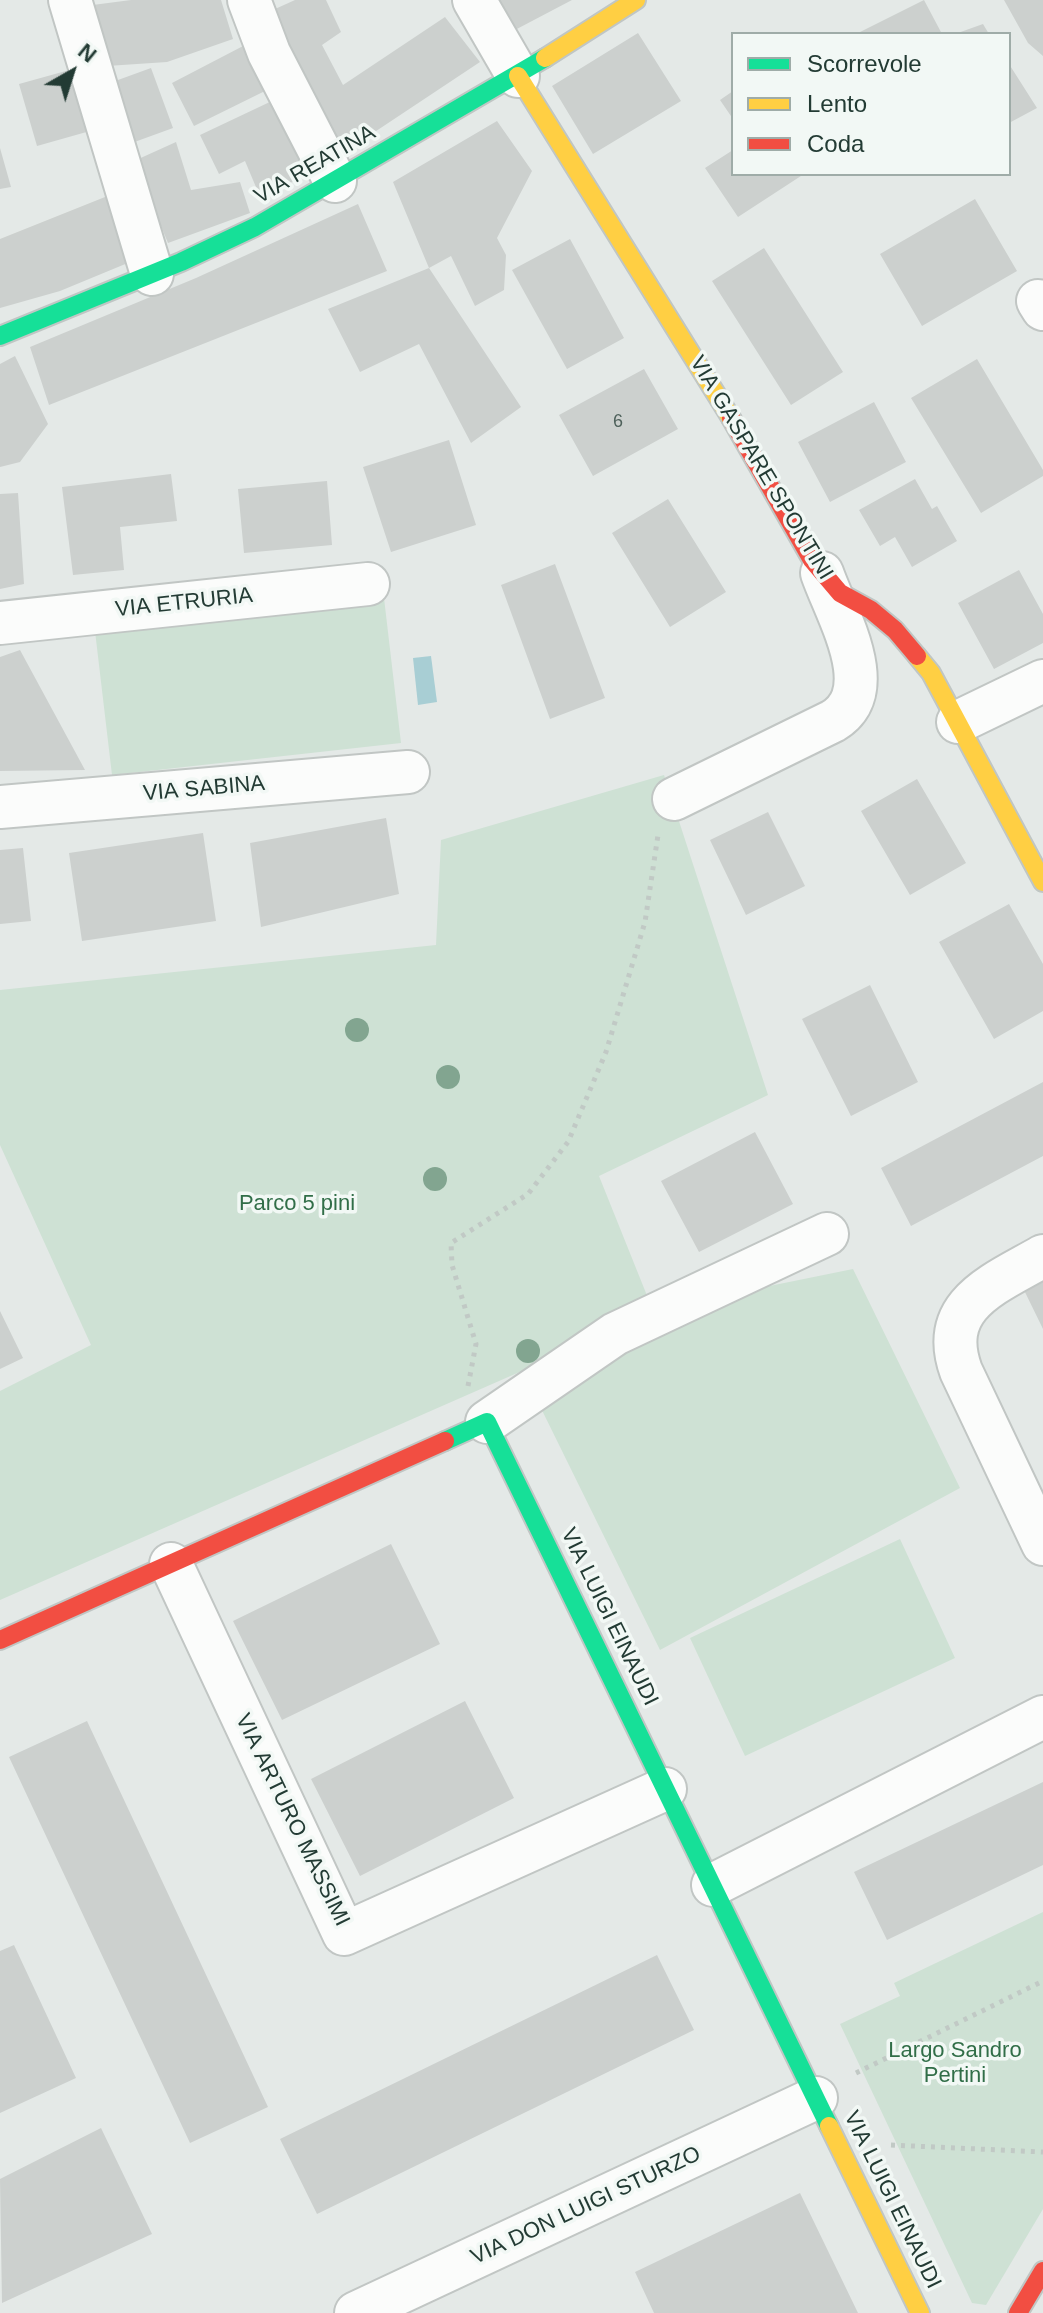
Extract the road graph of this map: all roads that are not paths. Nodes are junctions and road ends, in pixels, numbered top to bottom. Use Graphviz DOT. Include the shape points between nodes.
graph roads {
  1 [pos="70,0"];
  2 [pos="249,0"];
  3 [pos="474,0"];
  4 [pos="636,0"];
  5 [pos="518,76"];
  6 [pos="335,181"];
  7 [pos="152,274"];
  8 [pos="0,336"];
  9 [pos="822,573"];
  10 [pos="368,584"];
  11 [pos="0,623"];
  12 [pos="1043,681"];
  13 [pos="958,722"];
  14 [pos="408,772"];
  15 [pos="674,799"];
  16 [pos="0,807"];
  17 [pos="1043,882"];
  18 [pos="827,1234"];
  19 [pos="1043,1256"];
  20 [pos="474,1428"];
  21 [pos="1043,1544"];
  22 [pos="171,1564"];
  23 [pos="0,1640"];
  24 [pos="1043,1717"];
  25 [pos="665,1789"];
  26 [pos="713,1885"];
  27 [pos="816,2098"];
  28 [pos="1043,2271"];
  29 [pos="356,2313"];
  30 [pos="920,2313"];
  31 [pos="1018,2313"];
  1 -- 7 [label="street"];
  2 -- 6 [label="street" via="269,53"];
  3 -- 5 [label="street"];
  4 -- 5 [label="street, VIA REATINA"];
  5 -- 6 [label="street, VIA REATINA"];
  5 -- 9 [label="street, VIA GASPARE SPONTINI"];
  6 -- 7 [label="street, VIA REATINA" via="255,227"];
  7 -- 8 [label="street, VIA REATINA"];
  9 -- 13 [label="street, VIA GASPARE SPONTINI" via="840,593 895,630 924,663"];
  9 -- 15 [label="street" via="855,666 853,703 833,721"];
  10 -- 11 [label="street, VIA ETRURIA"];
  12 -- 13 [label="street"];
  13 -- 17 [label="street, VIA GASPARE SPONTINI"];
  14 -- 16 [label="street, VIA SABINA"];
  18 -- 20 [label="street" via="615,1334"];
  19 -- 21 [label="street" via="970,1302 957,1323 954,1349"];
  20 -- 22 [label="street"];
  20 -- 25 [label="street, VIA LUIGI EINAUDI"];
  22 -- 23 [label="street"];
  22 -- 25 [label="street, VIA ARTURO MASSIMI" via="344,1934"];
  24 -- 26 [label="street"];
  25 -- 26 [label="street, VIA LUIGI EINAUDI"];
  26 -- 27 [label="street, VIA LUIGI EINAUDI"];
  27 -- 29 [label="street, VIA DON LUIGI STURZO"];
  27 -- 30 [label="street, VIA LUIGI EINAUDI"];
  28 -- 31 [label="street"];
}
